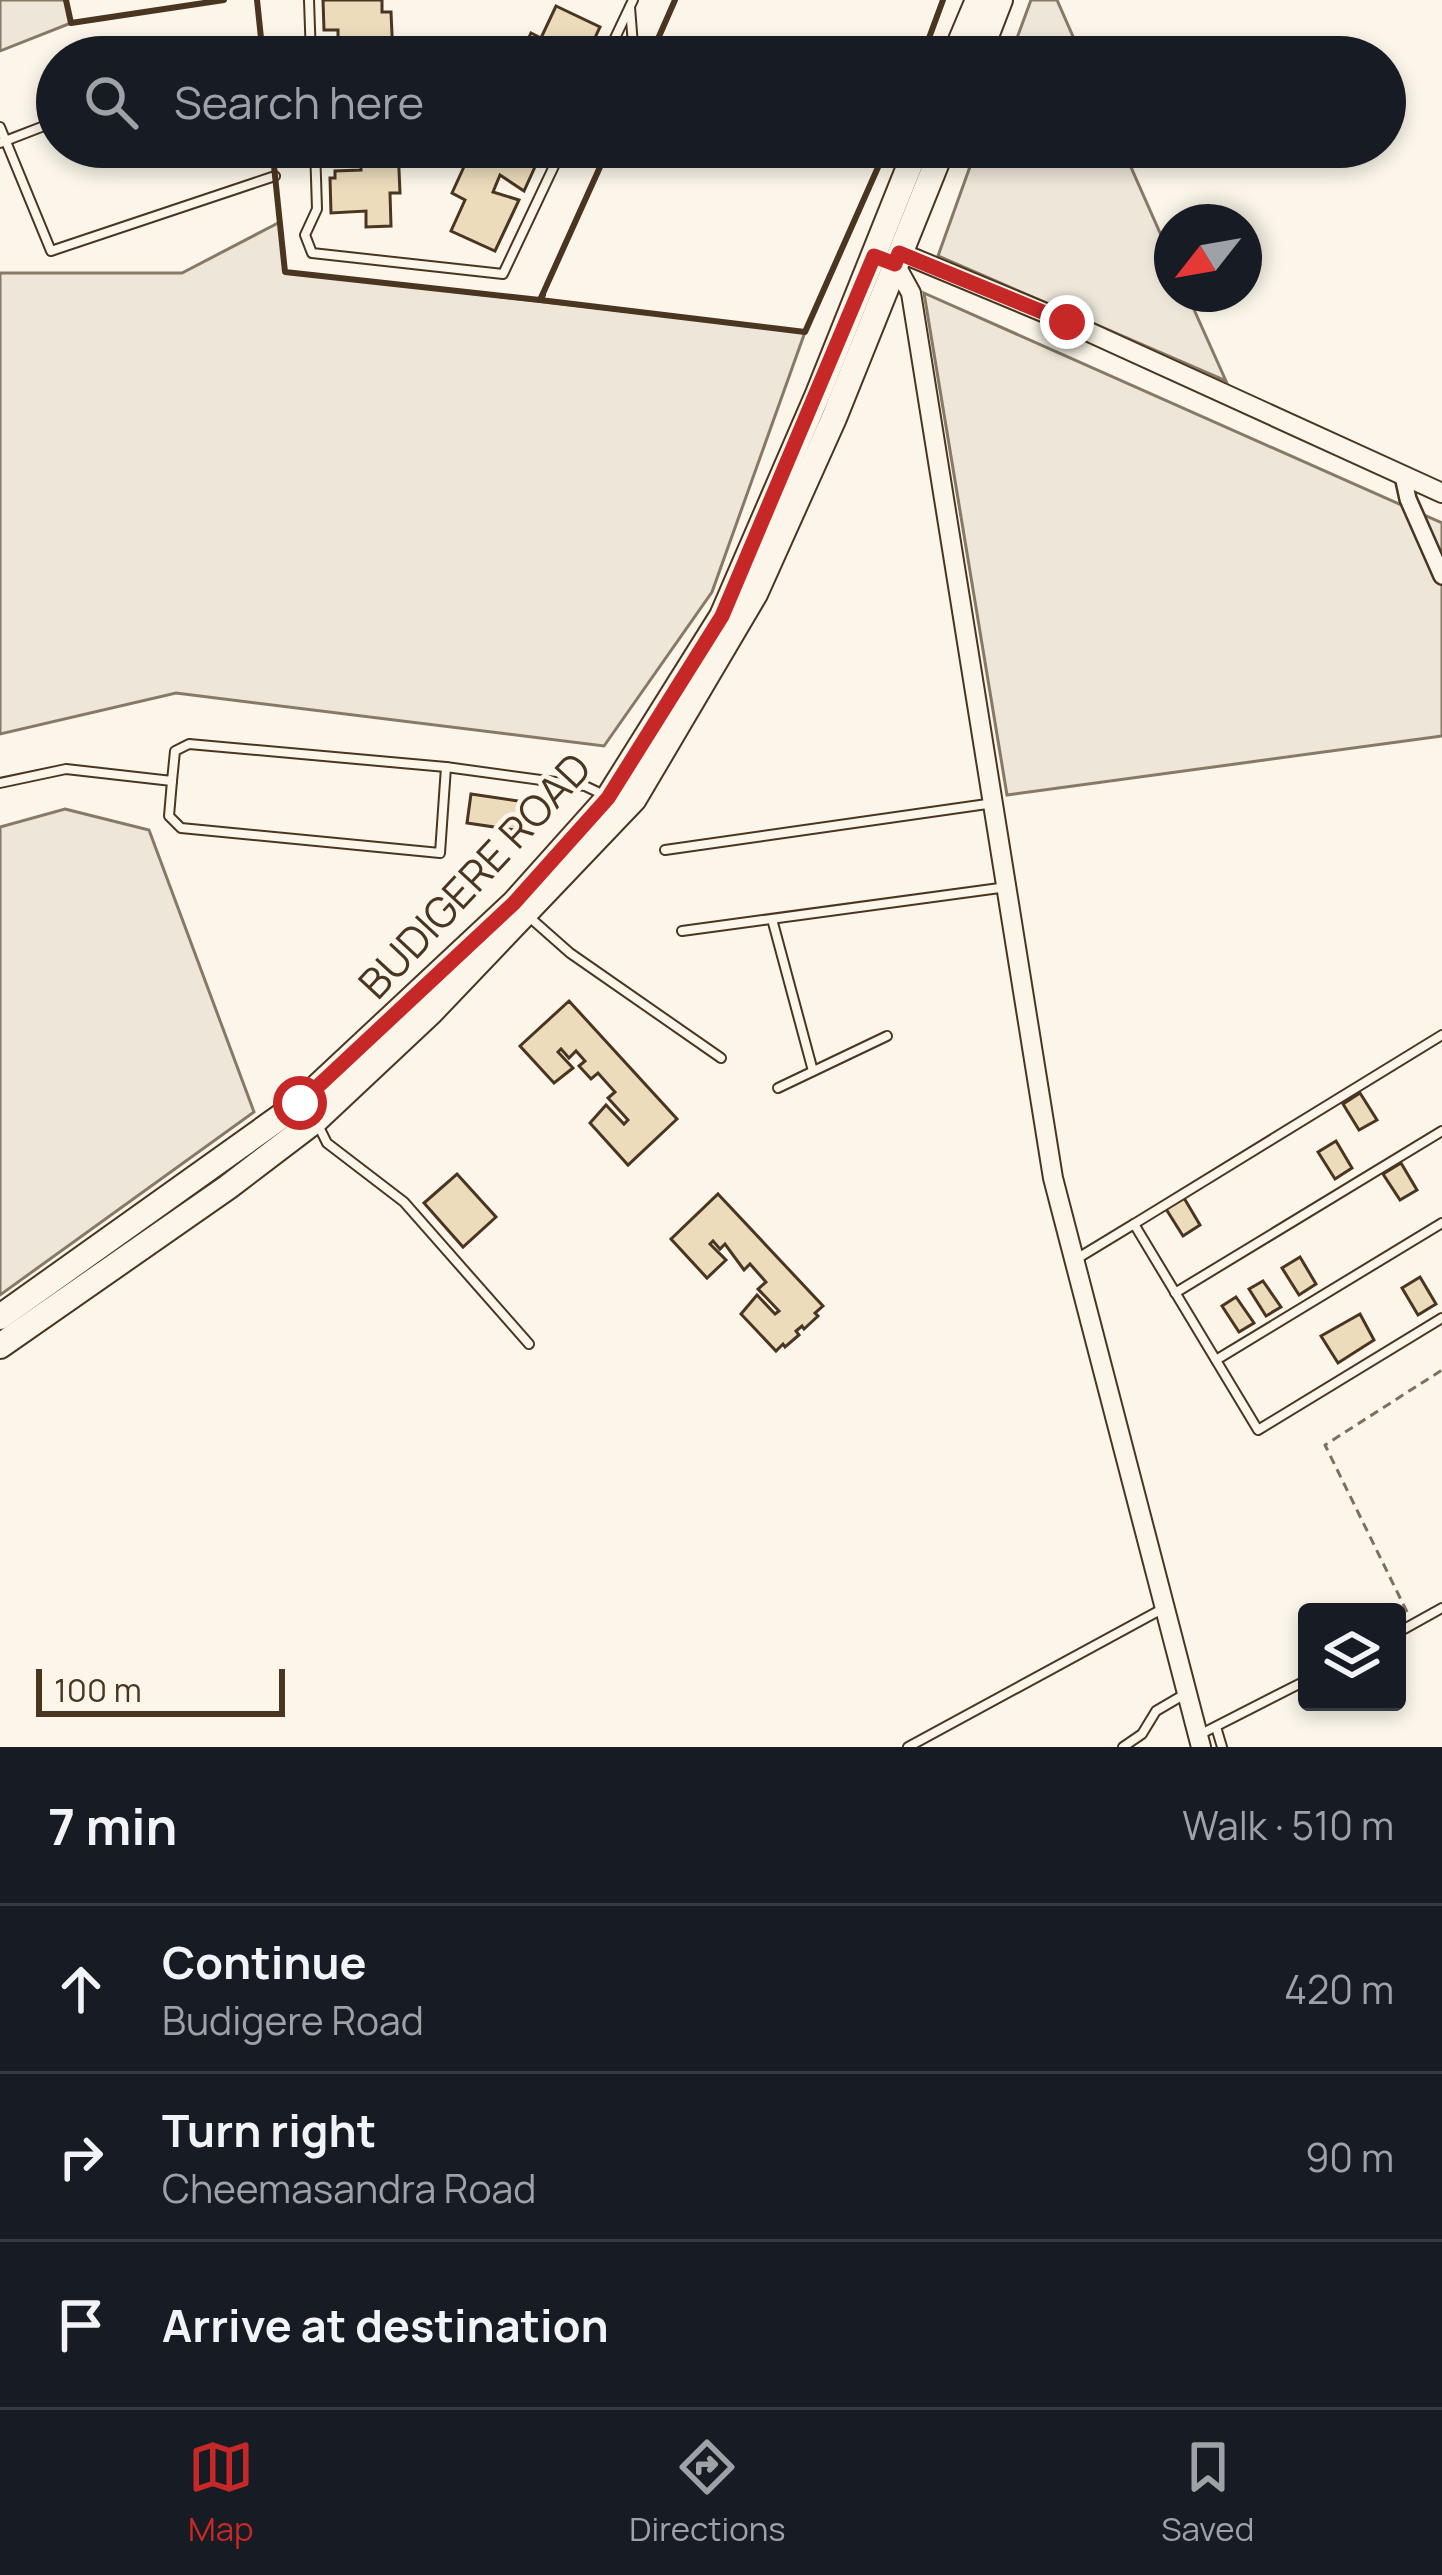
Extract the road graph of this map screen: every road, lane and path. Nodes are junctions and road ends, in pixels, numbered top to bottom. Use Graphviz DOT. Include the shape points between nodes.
graph roads {
  1 [pos="309,0"];
  2 [pos="978,0"];
  3 [pos="1000,0"];
  4 [pos="632,3"];
  5 [pos="310,36"];
  6 [pos="616,36"];
  7 [pos="633,36"];
  8 [pos="963,36"];
  9 [pos="986,36"];
  10 [pos="0,127"];
  11 [pos="36,130"];
  12 [pos="3,142"];
  13 [pos="316,168"];
  14 [pos="553,168"];
  15 [pos="912,168"];
  16 [pos="933,168"];
  17 [pos="275,176"];
  18 [pos="889,257"];
  19 [pos="1403,476"];
  20 [pos="1442,493"];
  21 [pos="1442,576"];
  22 [pos="446,767"];
  23 [pos="172,781"];
  24 [pos="0,783"];
  25 [pos="608,798"];
  26 [pos="995,803"];
  27 [pos="665,850"];
  28 [pos="1008,887"];
  29 [pos="526,914"];
  30 [pos="772,919"];
  31 [pos="682,931"];
  32 [pos="1442,1035"];
  33 [pos="886,1036"];
  34 [pos="721,1058"];
  35 [pos="813,1071"];
  36 [pos="778,1088"];
  37 [pos="316,1120"];
  38 [pos="1442,1131"];
  39 [pos="1442,1223"];
  40 [pos="1134,1224"];
  41 [pos="1072,1262"];
  42 [pos="1175,1293"];
  43 [pos="0,1317"];
  44 [pos="1442,1318"];
  45 [pos="529,1344"];
  46 [pos="0,1346"];
  47 [pos="1216,1360"];
  48 [pos="1442,1370"];
  49 [pos="1164,1608"];
  50 [pos="1442,1608"];
  51 [pos="1413,1624"];
  52 [pos="1406,1628"];
  53 [pos="1298,1685"];
  54 [pos="1186,1693"];
  55 [pos="1205,1736"];
  56 [pos="908,1747"];
  57 [pos="1123,1747"];
  58 [pos="1222,1747"];
  1 -- 5 [label="lane"];
  2 -- 8 [label="main road"];
  3 -- 9 [label="main road"];
  4 -- 6 [label="lane"];
  4 -- 7 [label="lane"];
  10 -- 12 [label="lane"];
  11 -- 12 [label="lane"];
  12 -- 17 [label="lane" via="51,251"];
  13 -- 14 [label="lane" via="317,209 305,236 312,253 503,274"];
  15 -- 18 [label="main road, BUDIGERE ROAD"];
  16 -- 18 [label="main road, BUDIGERE ROAD"];
  18 -- 19 [label="street" via="1067,322"];
  18 -- 25 [label="main road, BUDIGERE ROAD" via="722,616"];
  18 -- 26 [label="street" via="911,293"];
  18 -- 29 [label="main road, BUDIGERE ROAD" via="834,418 735,634 634,799"];
  19 -- 20 [label="street"];
  19 -- 21 [label="street"];
  22 -- 23 [label="lane" via="189,744 175,751"];
  22 -- 23 [label="lane" via="440,853 181,829 169,816"];
  22 -- 25 [label="lane" via="585,786"];
  23 -- 24 [label="lane" via="66,769"];
  25 -- 43 [label="main road, BUDIGERE ROAD" via="514,903 300,1103"];
  26 -- 27 [label="lane"];
  26 -- 28 [label="street"];
  28 -- 30 [label="lane"];
  28 -- 41 [label="street"];
  29 -- 34 [label="lane"];
  29 -- 37 [label="main road, BUDIGERE ROAD"];
  30 -- 31 [label="lane"];
  30 -- 35 [label="lane"];
  32 -- 40 [label="lane"];
  33 -- 35 [label="lane"];
  35 -- 36 [label="lane"];
  37 -- 45 [label="lane" via="327,1143 404,1202"];
  37 -- 46 [label="main road, BUDIGERE ROAD"];
  38 -- 42 [label="lane"];
  39 -- 47 [label="lane"];
  40 -- 41 [label="lane"];
  40 -- 42 [label="lane"];
  41 -- 49 [label="street"];
  42 -- 47 [label="lane"];
  44 -- 47 [label="lane" via="1258,1430"];
  48 -- 51 [label="path" via="1325,1445"];
  49 -- 54 [label="street"];
  49 -- 56 [label="lane"];
  50 -- 51 [label="lane"];
  51 -- 52 [label="lane"];
  53 -- 55 [label="lane"];
  54 -- 55 [label="street"];
  54 -- 57 [label="lane"];
  55 -- 58 [label="lane"];
}
